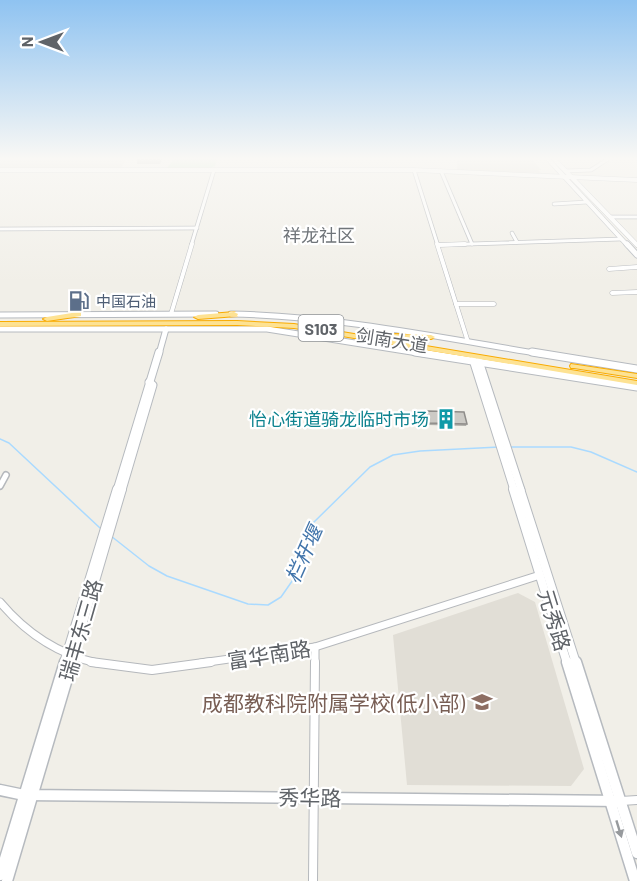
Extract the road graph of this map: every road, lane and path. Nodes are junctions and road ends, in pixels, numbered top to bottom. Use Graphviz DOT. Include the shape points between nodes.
graph roads {
  1 [pos="205,200"];
  2 [pos="424,200"];
  3 [pos="453,200"];
  4 [pos="593,200"];
  5 [pos="587,202"];
  6 [pos="554,204"];
  7 [pos="610,217"];
  8 [pos="637,217"];
  9 [pos="197,228"];
  10 [pos="0,229"];
  11 [pos="513,233"];
  12 [pos="621,238"];
  13 [pos="517,242"];
  14 [pos="472,244"];
  15 [pos="438,245"];
  16 [pos="637,245"];
  17 [pos="637,255"];
  18 [pos="637,267"];
  19 [pos="609,270"];
  20 [pos="637,292"];
  21 [pos="612,293"];
  22 [pos="456,304"];
  23 [pos="494,304"];
  24 [pos="78,314"];
  25 [pos="171,314"];
  26 [pos="234,314"];
  27 [pos="0,315"];
  28 [pos="163,319"];
  29 [pos="43,320"];
  30 [pos="0,326"];
  31 [pos="166,329"];
  32 [pos="387,336"];
  33 [pos="431,337"];
  34 [pos="468,342"];
  35 [pos="508,359"];
  36 [pos="476,360"];
  37 [pos="637,369"];
  38 [pos="546,372"];
  39 [pos="637,376"];
  40 [pos="637,385"];
  41 [pos="6,475"];
  42 [pos="0,486"];
  43 [pos="544,575"];
  44 [pos="0,602"];
  45 [pos="315,647"];
  46 [pos="70,656"];
  47 [pos="0,790"];
  48 [pos="28,795"];
  49 [pos="314,797"];
  50 [pos="637,800"];
  51 [pos="616,802"];
  52 [pos="637,853"];
  53 [pos="0,875"];
  54 [pos="7,881"];
  55 [pos="313,881"];
  56 [pos="635,881"];
  1 -- 9 [label="street"];
  2 -- 15 [label="street"];
  3 -- 14 [label="street"];
  4 -- 7 [label="main road"];
  5 -- 6 [label="street"];
  5 -- 12 [label="main road"];
  7 -- 8 [label="street"];
  7 -- 16 [label="main road"];
  9 -- 10 [label="street"];
  9 -- 25 [label="street"];
  11 -- 13 [label="street"];
  12 -- 13 [label="street"];
  12 -- 17 [label="main road"];
  13 -- 14 [label="street"];
  14 -- 15 [label="street"];
  15 -- 22 [label="street"];
  18 -- 19 [label="street"];
  20 -- 21 [label="street"];
  22 -- 23 [label="street"];
  22 -- 34 [label="street"];
  24 -- 25 [label="main road"];
  24 -- 27 [label="main road"];
  24 -- 29 [label="highway"];
  25 -- 26 [label="main road"];
  26 -- 28 [label="highway"];
  26 -- 33 [label="main road" via="324,319"];
  28 -- 29 [label="highway, 剑南大道 / S103"];
  28 -- 32 [label="highway, 剑南大道 / S103" via="285,320"];
  29 -- 30 [label="highway, 剑南大道 / S103"];
  30 -- 31 [label="main road"];
  30 -- 35 [label="highway, 剑南大道 / S103" via="270,324 319,328"];
  31 -- 36 [label="main road" via="267,328"];
  31 -- 46 [label="main road, 瑞丰东三路" via="149,382 153,386"];
  32 -- 33 [label="highway"];
  32 -- 39 [label="highway, 剑南大道 / S103"];
  33 -- 34 [label="main road"];
  34 -- 37 [label="main road"];
  35 -- 38 [label="highway"];
  35 -- 40 [label="highway, 剑南大道 / S103"];
  36 -- 38 [label="main road"];
  36 -- 43 [label="main road, 元秀路"];
  38 -- 40 [label="main road"];
  41 -- 42 [label="street"];
  43 -- 45 [label="street, 富华南路"];
  43 -- 51 [label="main road, 元秀路"];
  44 -- 46 [label="street, 富华南路" via="24,629"];
  45 -- 46 [label="street, 富华南路" via="152,670 126,670"];
  45 -- 49 [label="street"];
  46 -- 48 [label="main road, 瑞丰东三路"];
  47 -- 48 [label="main road, 秀华路"];
  48 -- 49 [label="main road, 秀华路"];
  48 -- 53 [label="main road, 瑞丰东三路"];
  48 -- 54 [label="main road, 瑞丰东三路"];
  49 -- 51 [label="main road, 秀华路"];
  49 -- 55 [label="street"];
  50 -- 51 [label="street"];
  51 -- 52 [label="main road, 元秀路"];
  51 -- 56 [label="main road, 元秀路, one-way"];
}
